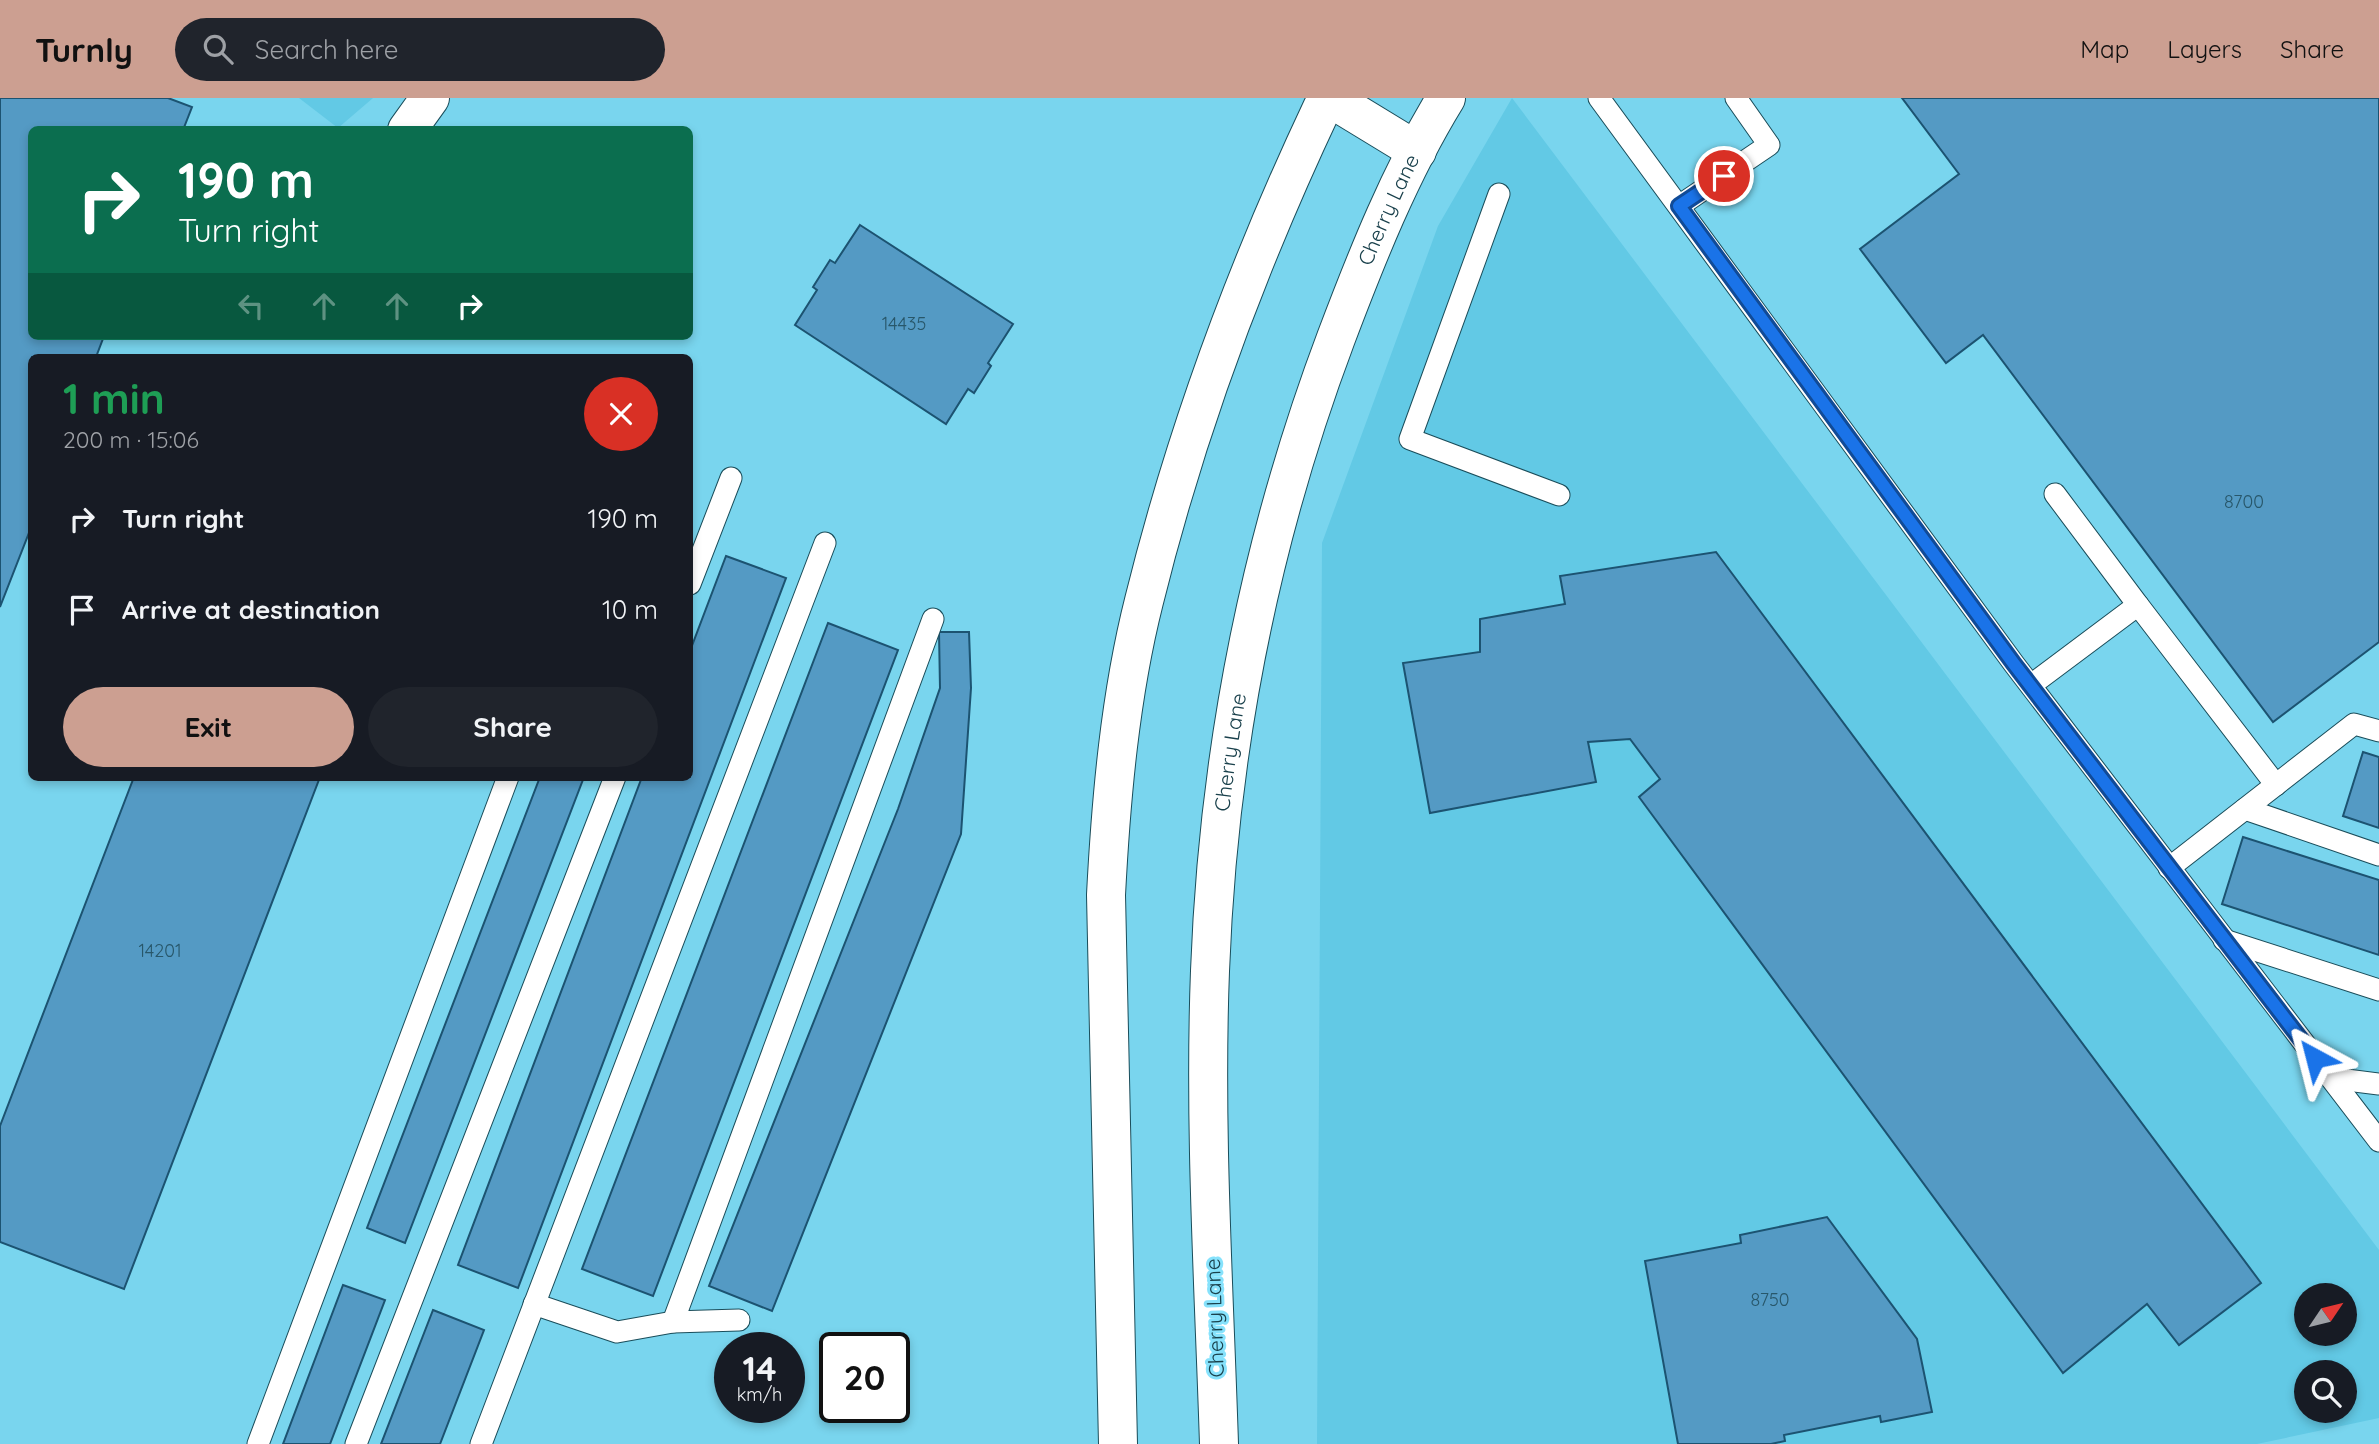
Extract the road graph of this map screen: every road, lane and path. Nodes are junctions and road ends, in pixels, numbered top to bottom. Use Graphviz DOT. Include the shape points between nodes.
graph roads {
  1 [pos="430,98"];
  2 [pos="1330,98"];
  3 [pos="1446,98"];
  4 [pos="1599,98"];
  5 [pos="1736,98"];
  6 [pos="410,126"];
  7 [pos="1418,151"];
  8 [pos="1499,194"];
  9 [pos="1679,206"];
  10 [pos="731,478"];
  11 [pos="2056,494"];
  12 [pos="1559,495"];
  13 [pos="825,543"];
  14 [pos="693,576"];
  15 [pos="2138,605"];
  16 [pos="933,619"];
  17 [pos="2031,685"];
  18 [pos="2379,732"];
  19 [pos="507,781"];
  20 [pos="613,781"];
  21 [pos="2276,785"];
  22 [pos="2245,809"];
  23 [pos="2379,855"];
  24 [pos="2169,868"];
  25 [pos="2224,940"];
  26 [pos="2379,990"];
  27 [pos="2331,1078"];
  28 [pos="2379,1084"];
  29 [pos="2379,1141"];
  30 [pos="534,1304"];
  31 [pos="739,1320"];
  32 [pos="673,1322"];
  33 [pos="258,1444"];
  34 [pos="356,1444"];
  35 [pos="481,1444"];
  36 [pos="1118,1444"];
  37 [pos="1219,1444"];
  1 -- 6 [label="main road"];
  2 -- 7 [label="main road"];
  2 -- 36 [label="main road" via="1255,257 1190,435 1143,603 1128,689 1110,812 1106,895"];
  3 -- 7 [label="main road, Cherry Lane"];
  4 -- 9 [label="lane"];
  5 -- 9 [label="lane" via="1769,145"];
  7 -- 37 [label="main road, Cherry Lane" via="1358,280 1285,485 1246,649 1226,778 1209,972"];
  8 -- 12 [label="lane" via="1410,439"];
  9 -- 17 [label="lane"];
  10 -- 14 [label="lane"];
  11 -- 15 [label="lane"];
  13 -- 30 [label="lane"];
  15 -- 17 [label="lane"];
  15 -- 21 [label="lane"];
  16 -- 32 [label="lane"];
  17 -- 24 [label="lane"];
  18 -- 21 [label="lane" via="2354,724"];
  19 -- 33 [label="lane"];
  20 -- 34 [label="lane"];
  21 -- 22 [label="lane"];
  22 -- 23 [label="lane"];
  22 -- 24 [label="lane"];
  24 -- 25 [label="lane"];
  25 -- 26 [label="lane"];
  25 -- 27 [label="lane"];
  27 -- 28 [label="lane"];
  27 -- 29 [label="lane"];
  30 -- 32 [label="lane" via="617,1332"];
  30 -- 35 [label="lane"];
  31 -- 32 [label="lane"];
}
